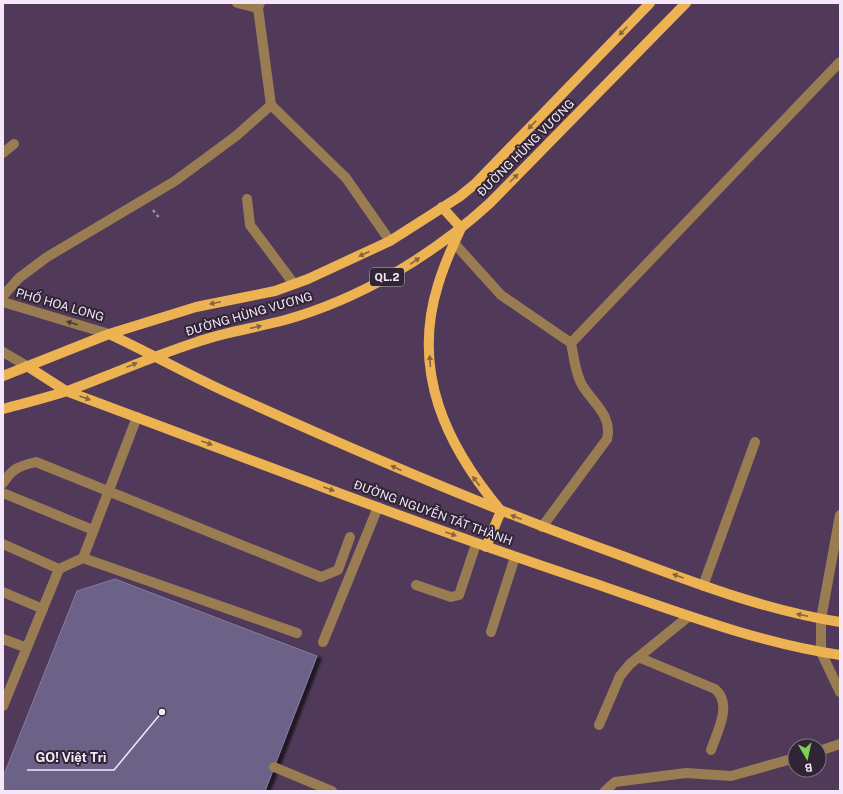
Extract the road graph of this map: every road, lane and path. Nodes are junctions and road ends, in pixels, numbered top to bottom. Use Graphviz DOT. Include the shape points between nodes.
graph roads {
  1 [pos="237,3"];
  2 [pos="650,3"];
  3 [pos="686,3"];
  4 [pos="259,6"];
  5 [pos="840,62"];
  6 [pos="272,105"];
  7 [pos="14,144"];
  8 [pos="3,153"];
  9 [pos="247,199"];
  10 [pos="442,207"];
  11 [pos="461,228"];
  12 [pos="390,241"];
  13 [pos="454,243"];
  14 [pos="294,284"];
  15 [pos="3,296"];
  16 [pos="3,302"];
  17 [pos="109,334"];
  18 [pos="571,343"];
  19 [pos="3,352"];
  20 [pos="155,356"];
  21 [pos="27,366"];
  22 [pos="3,376"];
  23 [pos="66,391"];
  24 [pos="3,409"];
  25 [pos="136,417"];
  26 [pos="755,442"];
  27 [pos="3,483"];
  28 [pos="108,490"];
  29 [pos="3,493"];
  30 [pos="378,507"];
  31 [pos="501,511"];
  32 [pos="840,515"];
  33 [pos="542,527"];
  34 [pos="93,530"];
  35 [pos="350,537"];
  36 [pos="3,544"];
  37 [pos="481,545"];
  38 [pos="515,557"];
  39 [pos="84,558"];
  40 [pos="60,569"];
  41 [pos="416,584"];
  42 [pos="703,586"];
  43 [pos="3,592"];
  44 [pos="43,609"];
  45 [pos="689,616"];
  46 [pos="821,619"];
  47 [pos="840,622"];
  48 [pos="491,632"];
  49 [pos="297,633"];
  50 [pos="3,639"];
  51 [pos="324,642"];
  52 [pos="27,648"];
  53 [pos="821,652"];
  54 [pos="840,655"];
  55 [pos="638,657"];
  56 [pos="7,687"];
  57 [pos="840,692"];
  58 [pos="3,706"];
  59 [pos="599,725"];
  60 [pos="840,744"];
  61 [pos="827,748"];
  62 [pos="711,750"];
  63 [pos="787,760"];
  64 [pos="274,767"];
  65 [pos="332,791"];
  66 [pos="605,791"];
  1 -- 4 [label="street"];
  2 -- 10 [label="main road, ĐƯỜNG HÙNG VƯƠNG / QL.2, one-way" via="475,184"];
  11 -- 3 [label="main road, ĐƯỜNG HÙNG VƯƠNG / QL.2, one-way" via="490,203"];
  4 -- 6 [label="street"];
  5 -- 18 [label="street"];
  6 -- 12 [label="street" via="346,178"];
  6 -- 15 [label="street" via="175,181 47,256 19,278"];
  7 -- 8 [label="street"];
  9 -- 14 [label="street" via="250,225"];
  10 -- 11 [label="main road"];
  10 -- 12 [label="main road, ĐƯỜNG HÙNG VƯƠNG / QL.2"];
  11 -- 13 [label="main road"];
  20 -- 11 [label="main road, ĐƯỜNG HÙNG VƯƠNG / QL.2, one-way" via="210,337 285,320 319,308 406,267"];
  12 -- 14 [label="main road, ĐƯỜNG HÙNG VƯƠNG / QL.2, one-way"];
  13 -- 18 [label="street" via="501,295"];
  31 -- 13 [label="main road, one-way" via="470,473 456,448 433,388 429,350 432,313 438,284"];
  14 -- 17 [label="main road, ĐƯỜNG HÙNG VƯƠNG / QL.2, one-way" via="275,291 196,307"];
  17 -- 16 [label="street, PHỐ HOA LONG, one-way"];
  17 -- 20 [label="main road, ĐƯỜNG NGUYỄN TẤT THÀNH"];
  17 -- 21 [label="main road, ĐƯỜNG HÙNG VƯƠNG / QL.2"];
  18 -- 33 [label="street" via="581,384 606,417 609,429 607,439"];
  19 -- 21 [label="street"];
  23 -- 20 [label="main road, ĐƯỜNG HÙNG VƯƠNG / QL.2, one-way"];
  31 -- 20 [label="main road, ĐƯỜNG NGUYỄN TẤT THÀNH, one-way" via="403,472 235,397"];
  21 -- 22 [label="main road, ĐƯỜNG HÙNG VƯƠNG / QL.2"];
  21 -- 23 [label="main road, ĐƯỜNG NGUYỄN TẤT THÀNH"];
  23 -- 24 [label="main road, ĐƯỜNG HÙNG VƯƠNG / QL.2"];
  23 -- 25 [label="main road, ĐƯỜNG NGUYỄN TẤT THÀNH, one-way"];
  25 -- 28 [label="street"];
  25 -- 30 [label="main road, ĐƯỜNG NGUYỄN TẤT THÀNH, one-way"];
  26 -- 42 [label="street"];
  27 -- 28 [label="street" via="11,471 36,462"];
  28 -- 34 [label="street"];
  28 -- 35 [label="street" via="321,577 338,570"];
  29 -- 34 [label="street"];
  30 -- 37 [label="main road, ĐƯỜNG NGUYỄN TẤT THÀNH, one-way"];
  30 -- 51 [label="street"];
  33 -- 31 [label="main road, ĐƯỜNG NGUYỄN TẤT THÀNH, one-way"];
  31 -- 37 [label="main road"];
  32 -- 46 [label="street"];
  42 -- 33 [label="main road, ĐƯỜNG NGUYỄN TẤT THÀNH, one-way"];
  34 -- 39 [label="street"];
  36 -- 40 [label="street"];
  37 -- 38 [label="main road, ĐƯỜNG NGUYỄN TẤT THÀNH"];
  37 -- 41 [label="street" via="459,595 451,597"];
  38 -- 45 [label="main road, ĐƯỜNG NGUYỄN TẤT THÀNH"];
  38 -- 48 [label="street"];
  39 -- 40 [label="street"];
  39 -- 49 [label="street"];
  40 -- 44 [label="street"];
  46 -- 42 [label="main road, ĐƯỜNG NGUYỄN TẤT THÀNH, one-way" via="748,601"];
  43 -- 44 [label="street"];
  44 -- 52 [label="street"];
  45 -- 53 [label="main road, ĐƯỜNG NGUYỄN TẤT THÀNH" via="739,632"];
  45 -- 55 [label="street"];
  46 -- 47 [label="main road, ĐƯỜNG NGUYỄN TẤT THÀNH"];
  46 -- 53 [label="street"];
  50 -- 52 [label="street"];
  52 -- 56 [label="street"];
  53 -- 54 [label="main road, ĐƯỜNG NGUYỄN TẤT THÀNH"];
  53 -- 57 [label="street"];
  55 -- 59 [label="street" via="620,676"];
  55 -- 62 [label="street" via="715,689 721,694 724,708"];
  56 -- 58 [label="street"];
  60 -- 61 [label="street"];
  63 -- 66 [label="street" via="731,776 686,772 615,782"];
  64 -- 65 [label="street"];
}
